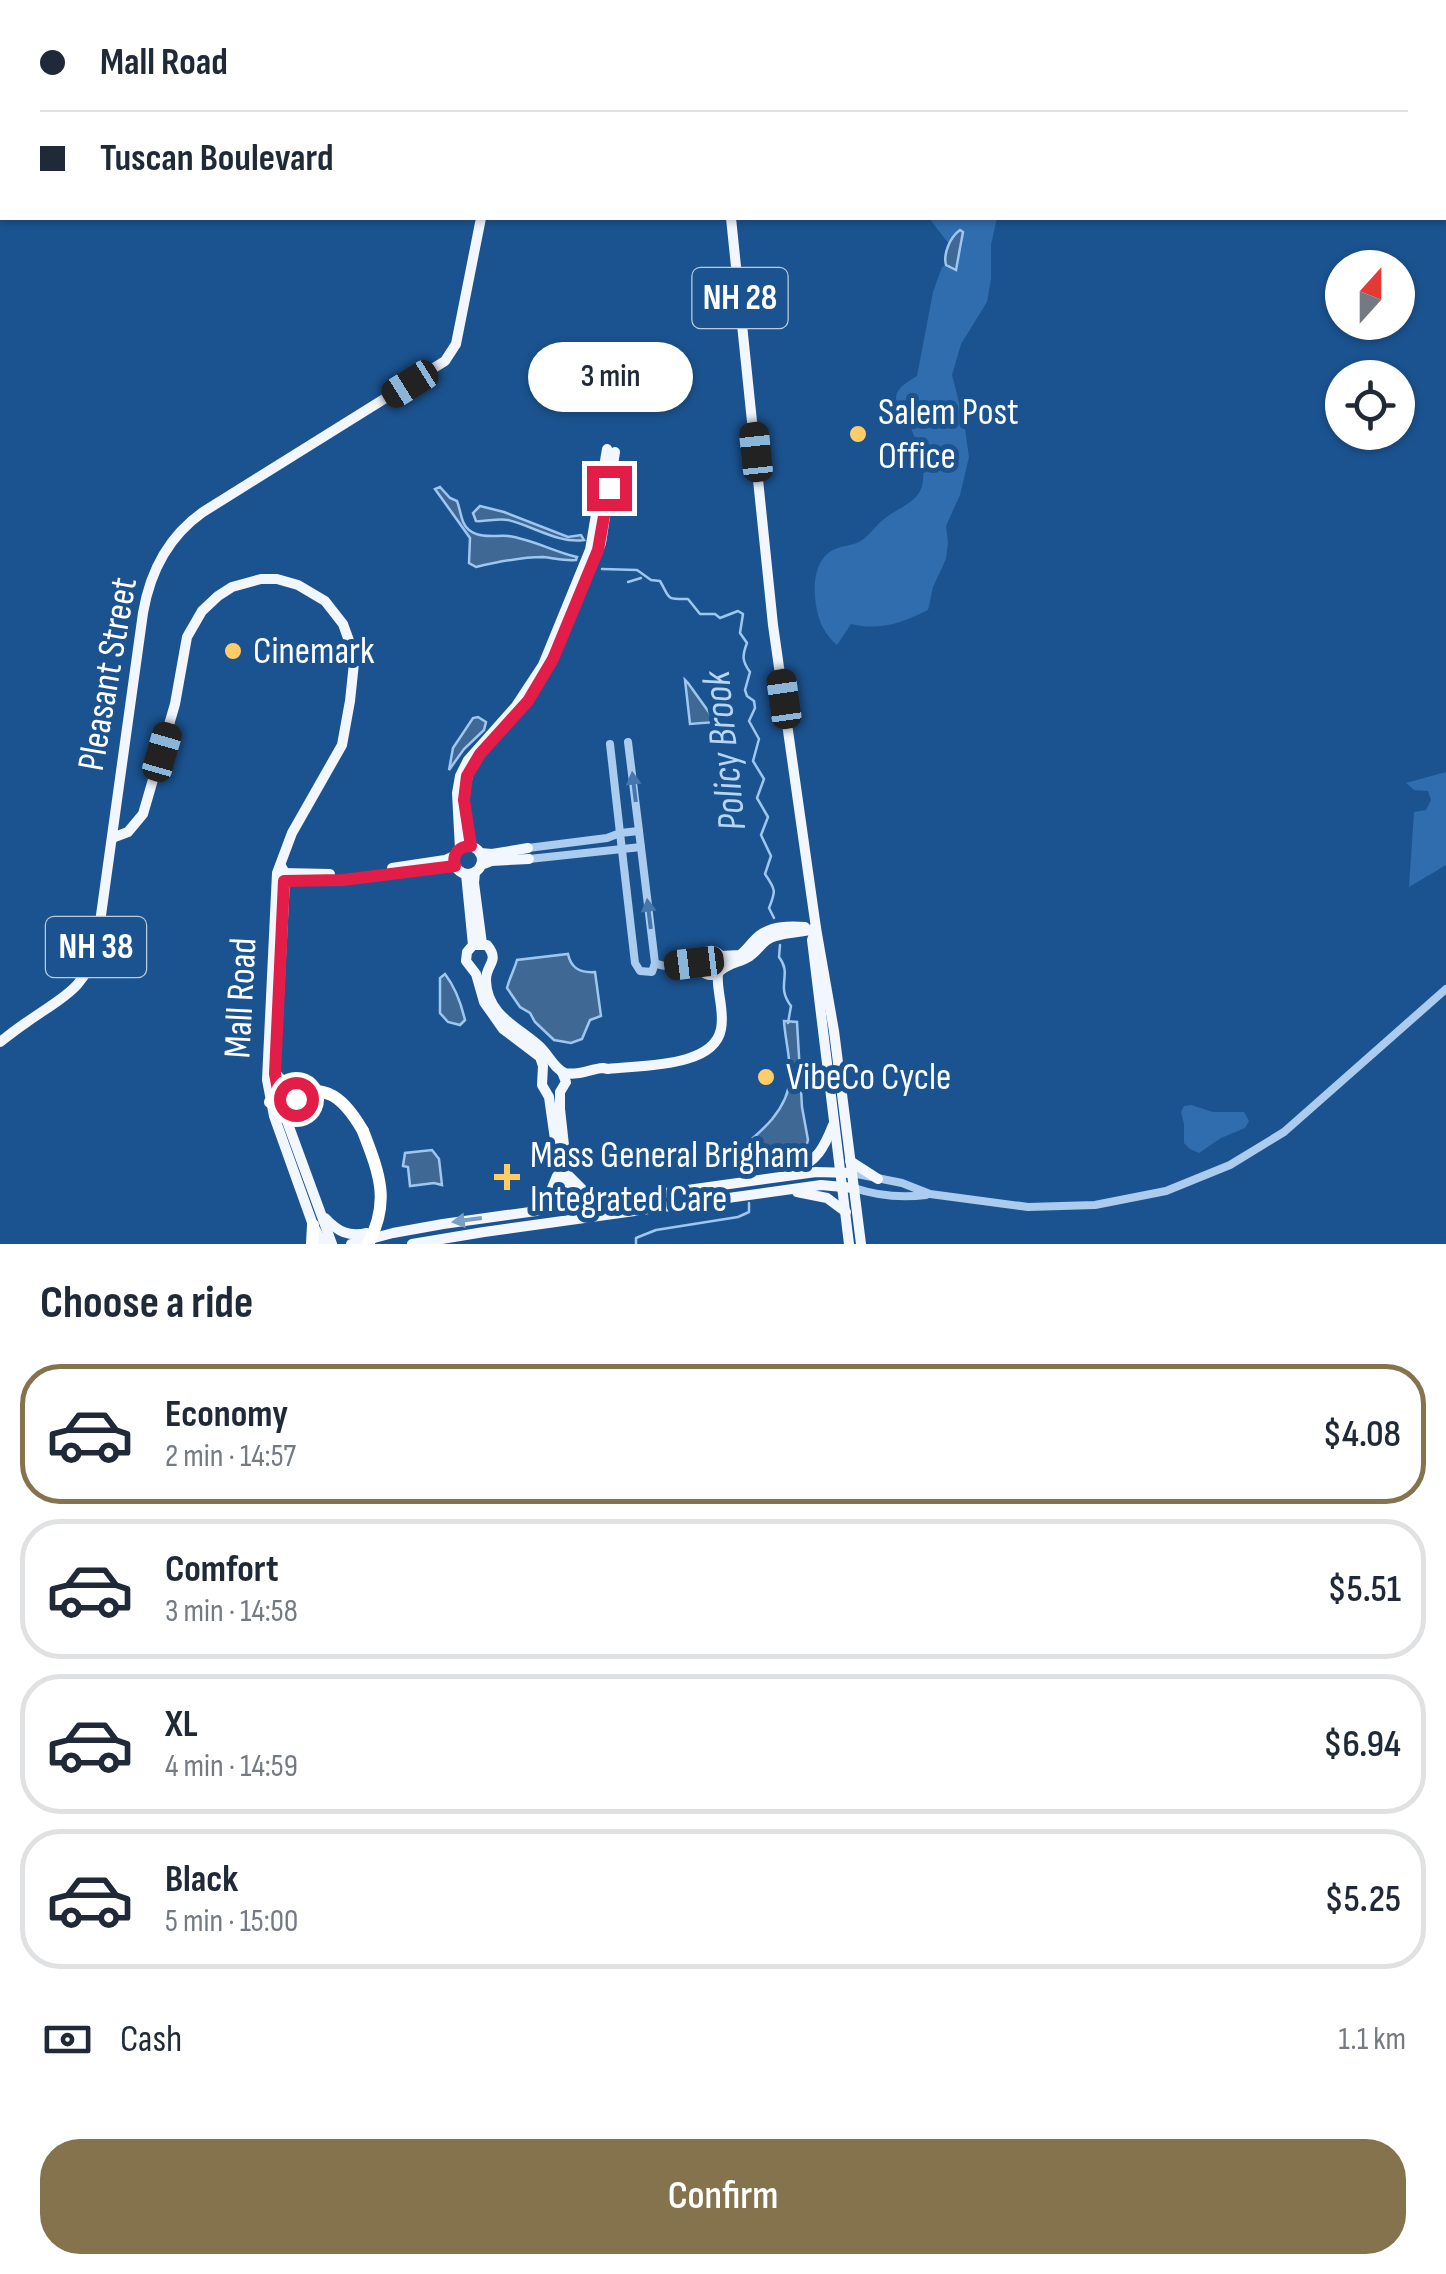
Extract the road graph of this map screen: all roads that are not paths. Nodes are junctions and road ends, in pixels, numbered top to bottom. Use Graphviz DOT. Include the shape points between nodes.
graph roads {
  1 [pos="481,220"];
  2 [pos="731,220"];
  3 [pos="611,451"];
  4 [pos="628,742"];
  5 [pos="610,744"];
  6 [pos="639,831"];
  7 [pos="620,833"];
  8 [pos="112,838"];
  9 [pos="641,847"];
  10 [pos="622,849"];
  11 [pos="528,853"];
  12 [pos="468,860"];
  13 [pos="281,875"];
  14 [pos="816,928"];
  15 [pos="478,944"];
  16 [pos="720,956"];
  17 [pos="491,965"];
  18 [pos="471,968"];
  19 [pos="654,968"];
  20 [pos="710,969"];
  21 [pos="1446,989"];
  22 [pos="0,1038"];
  23 [pos="608,1069"];
  24 [pos="560,1071"];
  25 [pos="275,1074"];
  26 [pos="542,1078"];
  27 [pos="562,1090"];
  28 [pos="546,1091"];
  29 [pos="275,1101"];
  30 [pos="350,1112"];
  31 [pos="833,1124"];
  32 [pos="563,1169"];
  33 [pos="848,1169"];
  34 [pos="784,1176"];
  35 [pos="878,1179"];
  36 [pos="848,1187"];
  37 [pos="781,1191"];
  38 [pos="930,1194"];
  39 [pos="615,1199"];
  40 [pos="568,1205"];
  41 [pos="528,1212"];
  42 [pos="846,1212"];
  43 [pos="317,1219"];
  44 [pos="569,1220"];
  45 [pos="393,1233"];
  46 [pos="312,1244"];
  47 [pos="323,1244"];
  48 [pos="332,1244"];
  49 [pos="351,1244"];
  50 [pos="368,1244"];
  51 [pos="412,1244"];
  52 [pos="849,1244"];
  53 [pos="861,1244"];
  1 -- 8 [label="main road, Pleasant Street" via="456,344 445,362 203,512 162,556 145,600"];
  2 -- 14 [label="main road, NH 28" via="774,625"];
  3 -- 12 [label="main road" via="590,550 543,666 460,776"];
  6 -- 4 [label="street, one-way"];
  5 -- 7 [label="street"];
  6 -- 7 [label="street"];
  6 -- 9 [label="street"];
  7 -- 10 [label="street"];
  7 -- 11 [label="street"];
  8 -- 13 [label="main road, Mall Road" via="128,832 143,814 198,616 239,584 284,580 335,612 354,664 342,745 292,833"];
  8 -- 22 [label="main road, Pleasant Street / NH 38" via="89,970 68,995"];
  9 -- 10 [label="street"];
  19 -- 9 [label="street, one-way"];
  10 -- 11 [label="street"];
  10 -- 19 [label="street" via="635,963 640,971"];
  11 -- 12 [label="main road"];
  12 -- 13 [label="main road" via="343,880"];
  12 -- 15 [label="main road"];
  13 -- 25 [label="main road, Mall Road"];
  13 -- 29 [label="main road, Mall Road" via="267,1062"];
  14 -- 16 [label="main road" via="771,930 743,953"];
  14 -- 20 [label="main road" via="771,937 748,957"];
  14 -- 31 [label="main road, NH 28" via="812,940"];
  14 -- 33 [label="main road, NH 28"];
  15 -- 17 [label="main road" via="492,952"];
  15 -- 18 [label="main road" via="466,956"];
  16 -- 20 [label="main road" via="723,963"];
  16 -- 20 [label="main road" via="710,952"];
  17 -- 18 [label="main road"];
  17 -- 24 [label="main road" via="486,979 493,1004"];
  18 -- 26 [label="main road" via="492,1016 540,1057"];
  19 -- 20 [label="street" via="694,963"];
  20 -- 23 [label="main road" via="718,1029 707,1051"];
  21 -- 38 [label="street" via="1296,1123 1205,1177 1166,1192 1088,1206 1028,1207"];
  23 -- 24 [label="main road"];
  23 -- 27 [label="main road"];
  24 -- 26 [label="main road" via="546,1071"];
  24 -- 27 [label="main road"];
  25 -- 29 [label="main road, Mall Road"];
  25 -- 30 [label="highway" via="288,1087 333,1096"];
  26 -- 28 [label="main road"];
  27 -- 28 [label="main road"];
  27 -- 32 [label="main road"];
  28 -- 32 [label="main road"];
  29 -- 30 [label="highway" via="314,1098"];
  29 -- 43 [label="main road, Mall Road"];
  30 -- 50 [label="highway, bridge" via="378,1168 382,1198"];
  31 -- 33 [label="main road, NH 28"];
  31 -- 34 [label="main road" via="818,1156"];
  32 -- 39 [label="main road" via="583,1190"];
  32 -- 40 [label="main road"];
  32 -- 41 [label="main road"];
  33 -- 34 [label="main road"];
  33 -- 35 [label="main road"];
  33 -- 36 [label="main road, NH 28"];
  34 -- 39 [label="main road"];
  35 -- 38 [label="street"];
  36 -- 37 [label="main road"];
  36 -- 38 [label="street" via="904,1198"];
  36 -- 42 [label="main road, NH 28"];
  36 -- 53 [label="main road, NH 28"];
  37 -- 42 [label="main road" via="827,1198"];
  37 -- 44 [label="main road"];
  39 -- 40 [label="main road"];
  40 -- 41 [label="main road"];
  40 -- 44 [label="main road"];
  41 -- 45 [label="main road, one-way"];
  42 -- 52 [label="main road, NH 28"];
  43 -- 45 [label="main road" via="348,1234"];
  43 -- 46 [label="highway"];
  43 -- 47 [label="main road, Mall Road"];
  43 -- 48 [label="main road, Mall Road"];
  44 -- 51 [label="main road"];
  45 -- 49 [label="main road"];
}
